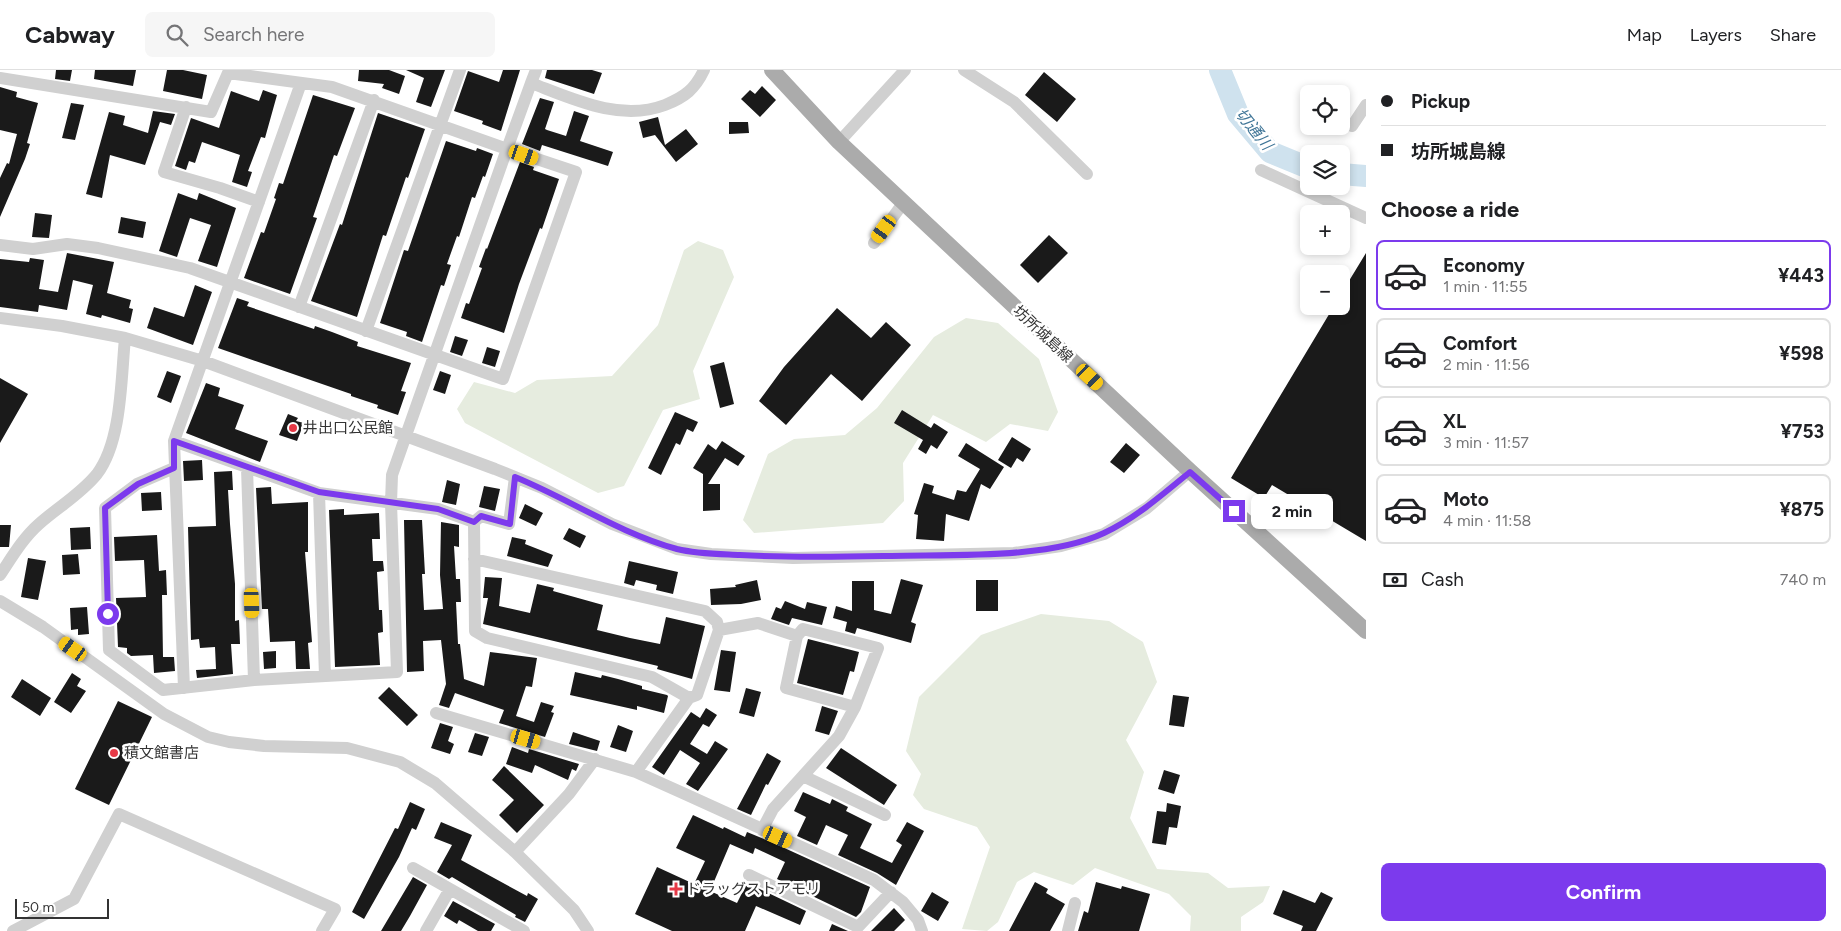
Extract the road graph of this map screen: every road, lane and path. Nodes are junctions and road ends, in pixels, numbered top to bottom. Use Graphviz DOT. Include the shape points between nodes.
graph roads {
  1 [pos="460,70"];
  2 [pos="536,70"];
  3 [pos="704,70"];
  4 [pos="772,70"];
  5 [pos="905,70"];
  6 [pos="964,70"];
  7 [pos="0,78"];
  8 [pos="301,83"];
  9 [pos="531,83"];
  10 [pos="374,100"];
  11 [pos="1366,105"];
  12 [pos="186,107"];
  13 [pos="441,125"];
  14 [pos="1352,126"];
  15 [pos="839,142"];
  16 [pos="507,149"];
  17 [pos="1261,170"];
  18 [pos="1087,174"];
  19 [pos="259,202"];
  20 [pos="904,202"];
  21 [pos="1366,218"];
  22 [pos="874,242"];
  23 [pos="0,245"];
  24 [pos="230,282"];
  25 [pos="299,307"];
  26 [pos="0,318"];
  27 [pos="366,331"];
  28 [pos="125,338"];
  29 [pos="434,355"];
  30 [pos="203,361"];
  31 [pos="404,435"];
  32 [pos="174,441"];
  33 [pos="174,468"];
  34 [pos="247,468"];
  35 [pos="1190,472"];
  36 [pos="515,477"];
  37 [pos="319,492"];
  38 [pos="391,503"];
  39 [pos="474,522"];
  40 [pos="474,559"];
  41 [pos="0,575"];
  42 [pos="0,601"];
  43 [pos="719,630"];
  44 [pos="1366,631"];
  45 [pos="798,636"];
  46 [pos="325,676"];
  47 [pos="254,680"];
  48 [pos="184,688"];
  49 [pos="689,698"];
  50 [pos="855,707"];
  51 [pos="436,713"];
  52 [pos="595,760"];
  53 [pos="636,772"];
  54 [pos="803,776"];
  55 [pos="886,815"];
  56 [pos="762,830"];
  57 [pos="515,852"];
  58 [pos="413,868"];
  59 [pos="749,875"];
  60 [pos="450,889"];
  61 [pos="891,892"];
  62 [pos="1075,903"];
  63 [pos="583,929"];
  64 [pos="13,931"];
  65 [pos="322,931"];
  66 [pos="426,931"];
  67 [pos="524,931"];
  68 [pos="922,931"];
  69 [pos="1068,931"];
  1 -- 13 [label="street"];
  2 -- 9 [label="street"];
  3 -- 9 [label="street" via="698,84 682,98 655,108 630,112 607,109"];
  4 -- 15 [label="main road, 坊所城島線"];
  5 -- 15 [label="street"];
  6 -- 18 [label="street" via="1014,102"];
  7 -- 12 [label="street"];
  8 -- 10 [label="street" via="332,87"];
  8 -- 12 [label="street" via="228,73 211,112"];
  8 -- 19 [label="street"];
  9 -- 16 [label="street"];
  10 -- 13 [label="street"];
  10 -- 25 [label="street"];
  11 -- 14 [label="street"];
  12 -- 19 [label="street" via="164,172"];
  13 -- 16 [label="street"];
  13 -- 27 [label="street"];
  15 -- 20 [label="main road, 坊所城島線"];
  16 -- 29 [label="street"];
  16 -- 29 [label="street" via="576,172 504,379"];
  17 -- 21 [label="street"];
  19 -- 24 [label="street"];
  20 -- 22 [label="street"];
  20 -- 35 [label="main road, 坊所城島線"];
  23 -- 24 [label="street" via="33,249 67,244 98,248 182,266"];
  24 -- 25 [label="street"];
  24 -- 30 [label="street"];
  25 -- 27 [label="street"];
  26 -- 28 [label="street"];
  27 -- 29 [label="street"];
  28 -- 30 [label="street"];
  28 -- 41 [label="street" via="115,428 109,451 97,474 38,525"];
  29 -- 31 [label="street"];
  30 -- 31 [label="street"];
  30 -- 32 [label="street"];
  31 -- 36 [label="street"];
  31 -- 38 [label="street" via="392,475"];
  32 -- 33 [label="street"];
  32 -- 34 [label="street"];
  33 -- 48 [label="street"];
  33 -- 48 [label="street" via="138,484 105,508 109,650 163,690"];
  34 -- 37 [label="street"];
  34 -- 47 [label="street"];
  35 -- 36 [label="street" via="1147,508 1104,534 1061,546 1014,552 793,558 677,549 612,524"];
  35 -- 44 [label="main road, 坊所城島線"];
  36 -- 39 [label="street" via="510,524 481,516"];
  37 -- 38 [label="street"];
  37 -- 46 [label="street"];
  38 -- 39 [label="street" via="438,509"];
  38 -- 46 [label="street" via="397,672"];
  39 -- 40 [label="street"];
  40 -- 43 [label="street" via="705,611 717,622"];
  40 -- 49 [label="street" via="475,631 487,638 652,677"];
  42 -- 57 [label="street" via="187,727 229,742 347,748 400,762 435,783"];
  43 -- 45 [label="street" via="758,623"];
  43 -- 49 [label="street" via="697,696"];
  45 -- 50 [label="street" via="786,688"];
  45 -- 50 [label="street" via="804,630 878,648"];
  46 -- 47 [label="street"];
  47 -- 48 [label="street"];
  49 -- 53 [label="street"];
  50 -- 54 [label="street" via="839,736"];
  51 -- 52 [label="street"];
  52 -- 53 [label="street"];
  52 -- 57 [label="street" via="569,794"];
  53 -- 56 [label="street"];
  54 -- 55 [label="street"];
  54 -- 56 [label="street" via="773,809"];
  56 -- 61 [label="street" via="874,880"];
  57 -- 63 [label="street" via="574,910"];
  58 -- 60 [label="street"];
  59 -- 61 [label="street" via="858,927"];
  60 -- 66 [label="street"];
  60 -- 67 [label="street"];
  61 -- 68 [label="street" via="918,920"];
  62 -- 69 [label="street"];
  64 -- 65 [label="street" via="74,899 119,814 335,909"];
}
